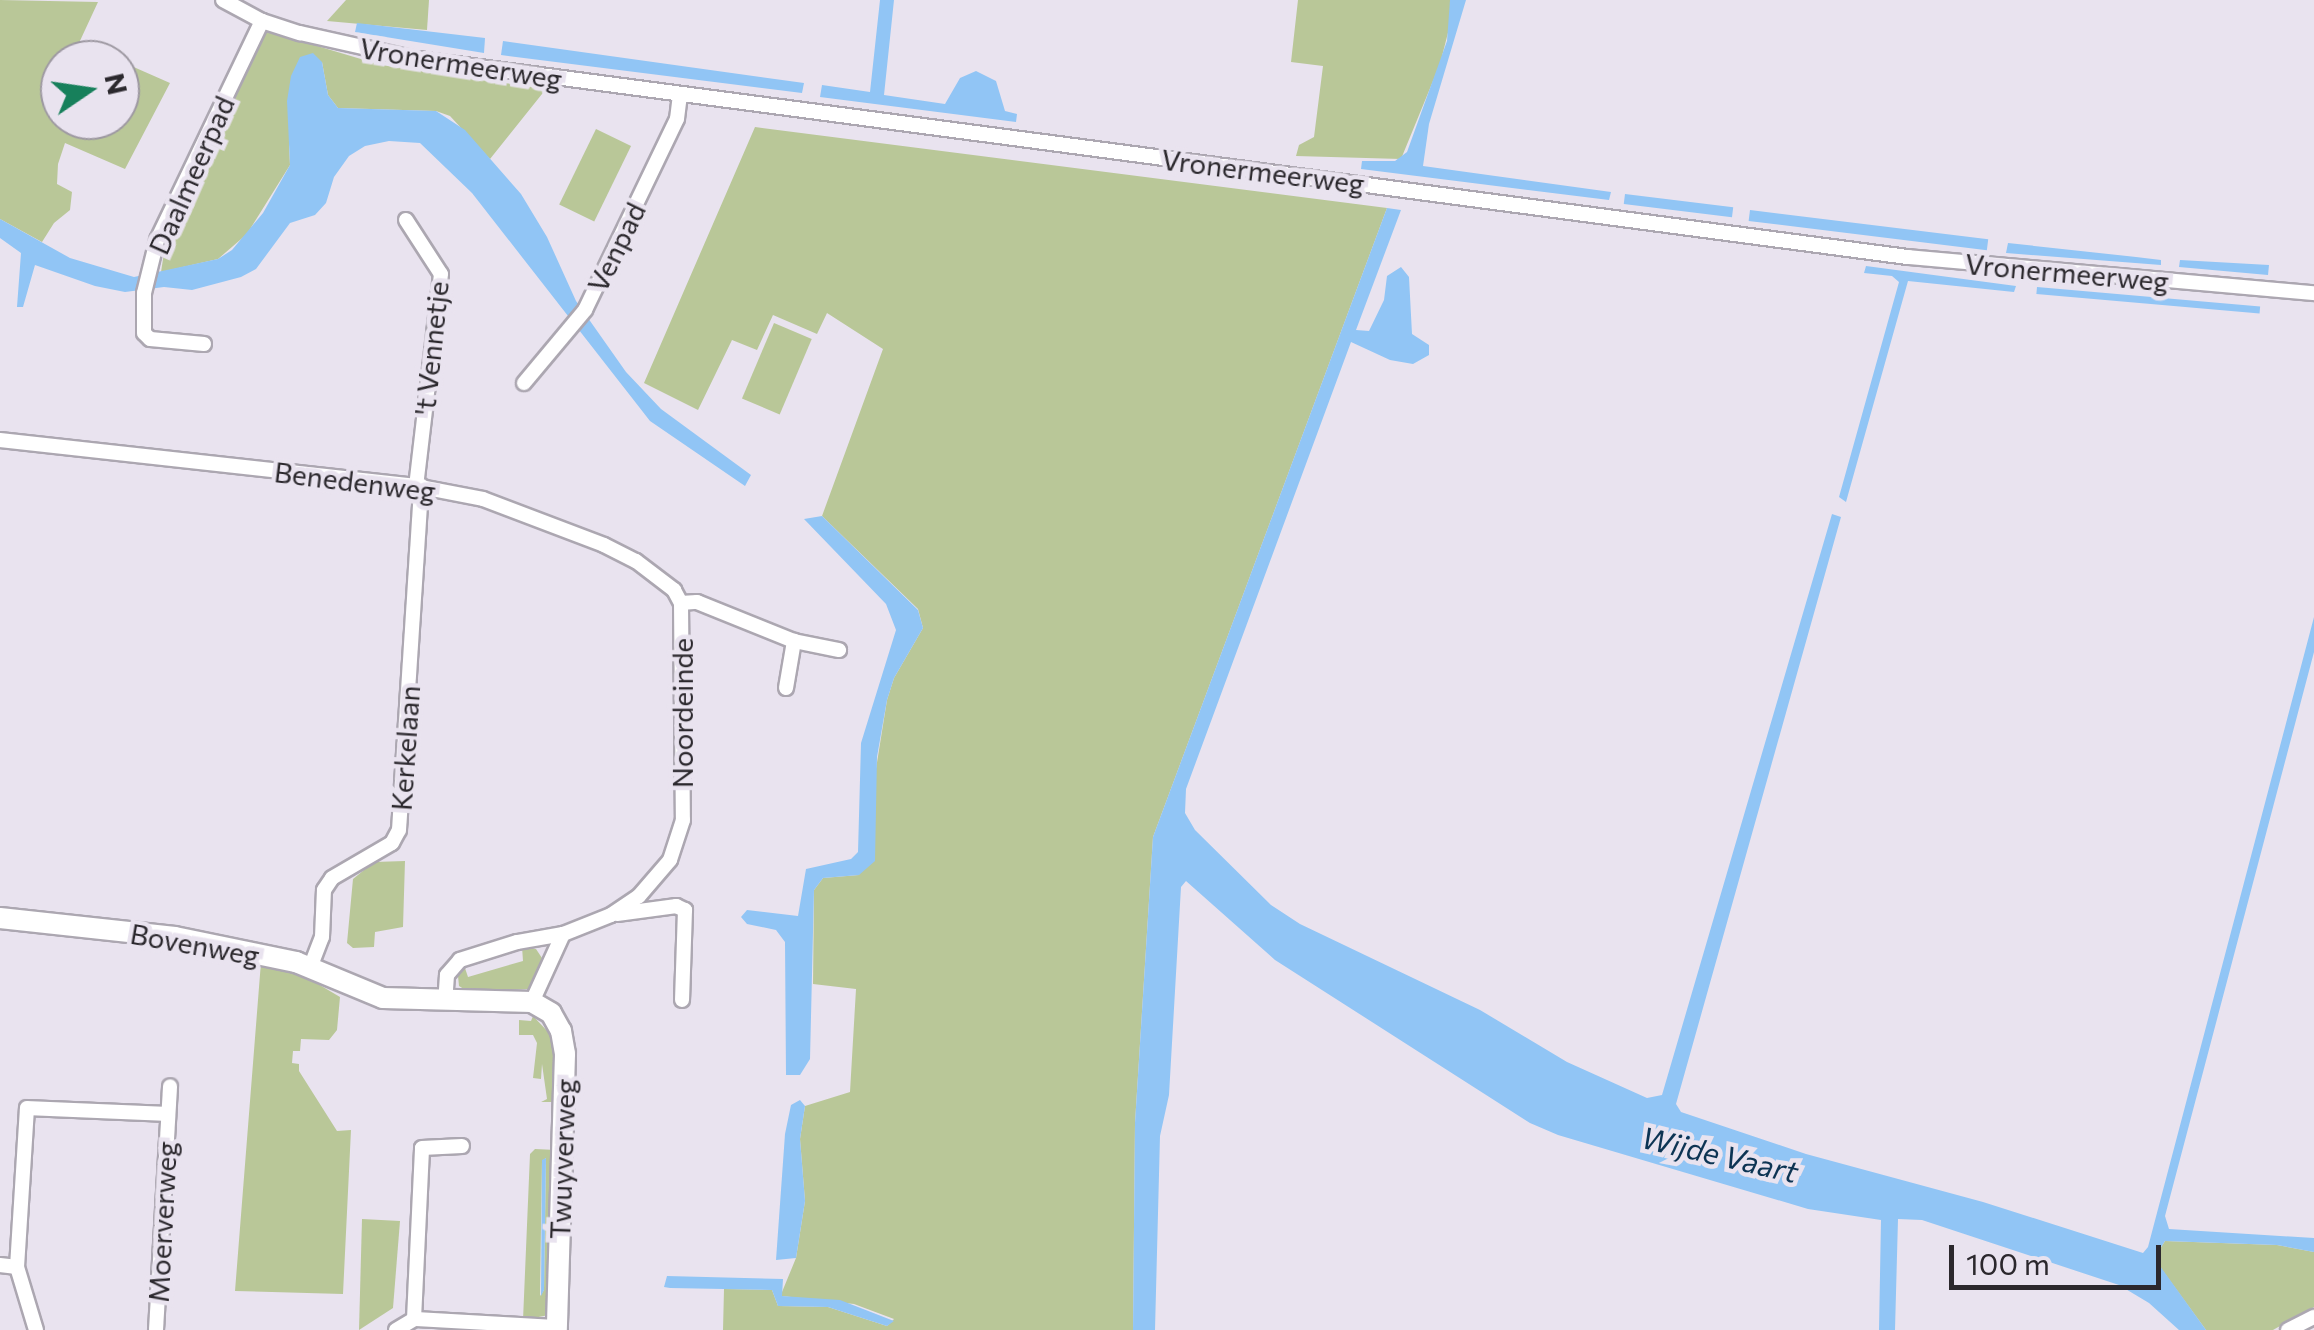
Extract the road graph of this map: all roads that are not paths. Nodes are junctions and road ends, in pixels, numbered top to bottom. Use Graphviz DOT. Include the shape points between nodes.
graph roads {
  1 [pos="223,0"];
  2 [pos="262,21"];
  3 [pos="680,94"];
  4 [pos="406,220"];
  5 [pos="2314,293"];
  6 [pos="204,344"];
  7 [pos="524,384"];
  8 [pos="0,440"];
  9 [pos="418,486"];
  10 [pos="681,603"];
  11 [pos="794,641"];
  12 [pos="838,650"];
  13 [pos="786,688"];
  14 [pos="612,914"];
  15 [pos="0,918"];
  16 [pos="562,934"];
  17 [pos="310,968"];
  18 [pos="682,1000"];
  19 [pos="445,1001"];
  20 [pos="532,1002"];
  21 [pos="170,1086"];
  22 [pos="168,1114"];
  23 [pos="462,1146"];
  24 [pos="0,1265"];
  25 [pos="17,1267"];
  26 [pos="2314,1317"];
  27 [pos="403,1326"];
  28 [pos="557,1328"];
  29 [pos="36,1330"];
  30 [pos="156,1330"];
  31 [pos="2288,1330"];
  1 -- 2 [label="street, Vronermeerweg"];
  2 -- 3 [label="street, Vronermeerweg" via="366,51"];
  2 -- 6 [label="street, Daalmeerpad" via="156,240 144,293 144,333 150,340"];
  3 -- 5 [label="street, Vronermeerweg" via="1908,257"];
  3 -- 7 [label="street, Venpad" via="677,120 585,310"];
  4 -- 9 [label="street, 't Vennetje" via="441,274"];
  8 -- 9 [label="street, Benedenweg"];
  9 -- 10 [label="street, Benedenweg" via="512,508 586,537 636,561"];
  9 -- 17 [label="street, Kerkelaan" via="400,830 392,843 332,878 324,890 322,937"];
  10 -- 11 [label="street, Noordeinde" via="696,602"];
  10 -- 14 [label="street, Noordeinde" via="680,836 660,874"];
  11 -- 12 [label="street, Noordeinde"];
  11 -- 13 [label="street"];
  14 -- 16 [label="street, Noordeinde"];
  14 -- 18 [label="street, Noordeinde" via="686,910"];
  15 -- 17 [label="street, Bovenweg" via="175,937"];
  16 -- 19 [label="street, Noordeinde" via="460,960 447,975"];
  16 -- 20 [label="street"];
  17 -- 19 [label="street, Bovenweg" via="383,998"];
  19 -- 20 [label="street, Bovenweg"];
  20 -- 28 [label="street, Twuyverweg" via="557,1021 566,1054"];
  21 -- 22 [label="street, Moerverweg"];
  22 -- 25 [label="street, Moerverweg" via="27,1108"];
  22 -- 30 [label="street, Moerverweg"];
  23 -- 27 [label="street" via="422,1148"];
  24 -- 25 [label="street"];
  25 -- 29 [label="street"];
  26 -- 31 [label="street"];
  27 -- 28 [label="street"];
}
